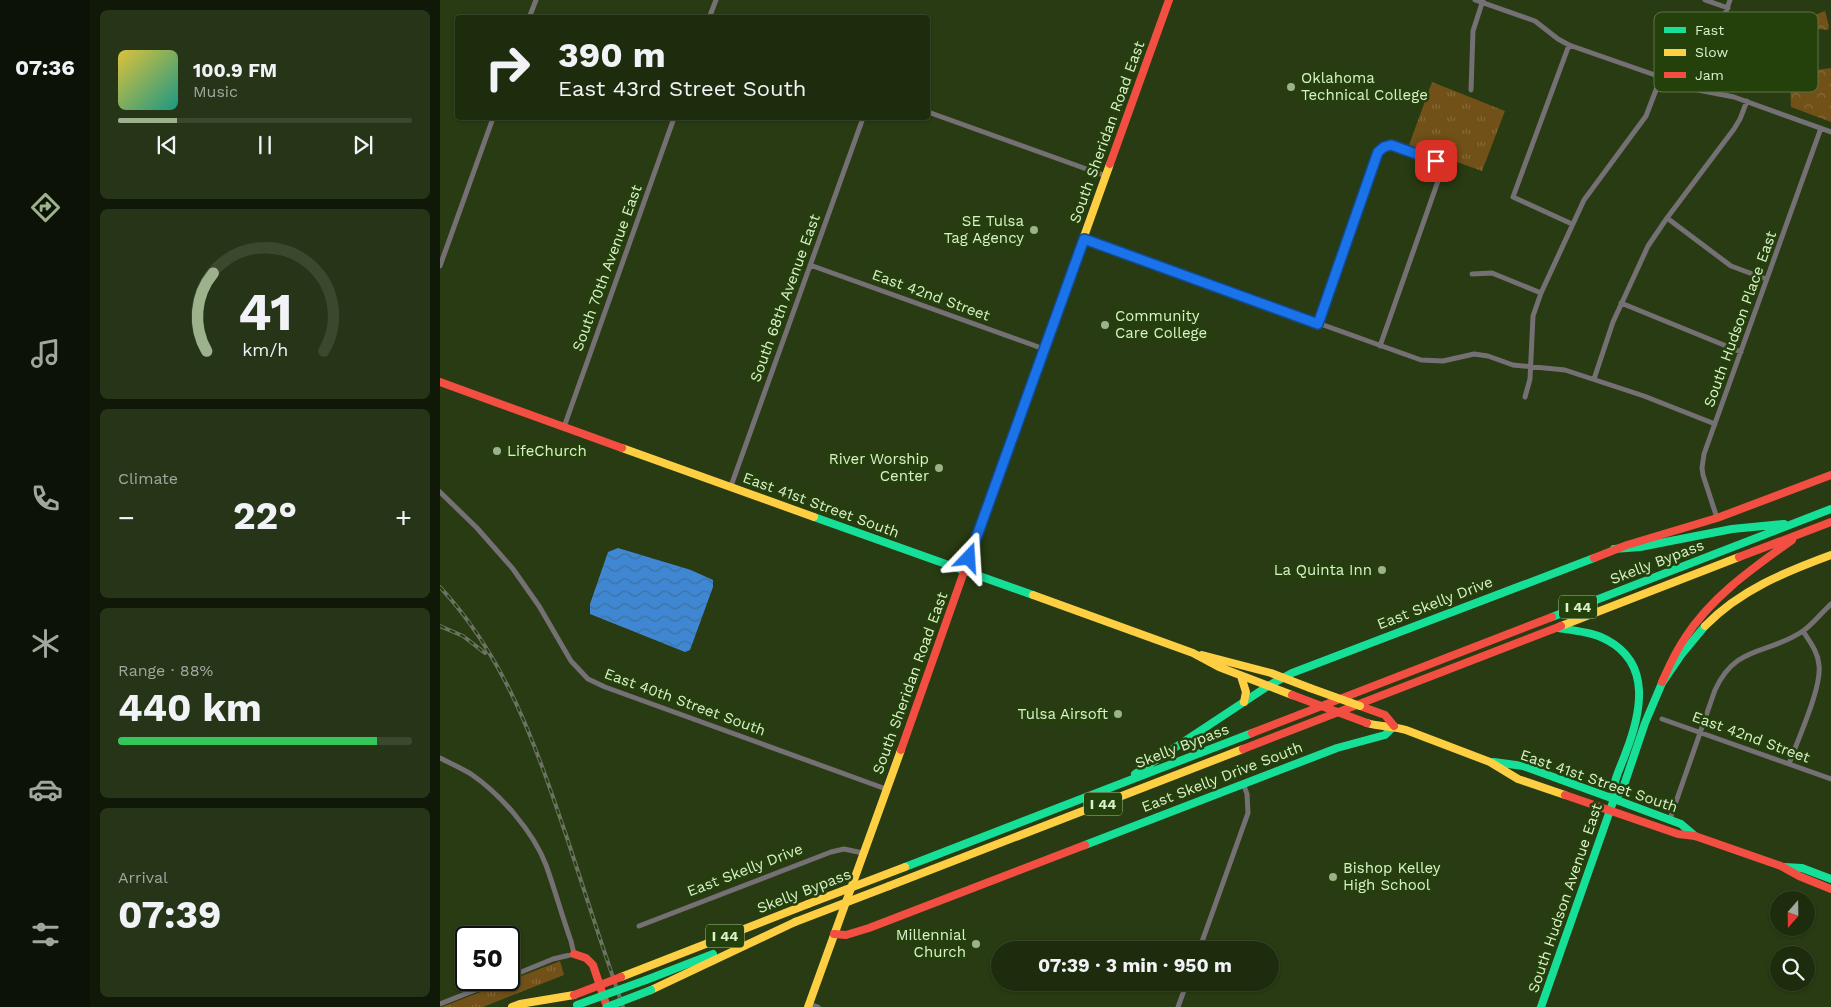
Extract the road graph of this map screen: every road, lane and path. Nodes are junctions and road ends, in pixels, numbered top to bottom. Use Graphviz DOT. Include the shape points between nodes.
graph roads {
  1 [pos="536,0"];
  2 [pos="716,0"];
  3 [pos="1169,0"];
  4 [pos="1475,0"];
  5 [pos="1705,0"];
  6 [pos="1730,0"];
  7 [pos="1482,1"];
  8 [pos="1728,8"];
  9 [pos="1727,12"];
  10 [pos="530,15"];
  11 [pos="711,15"];
  12 [pos="1569,44"];
  13 [pos="1654,74"];
  14 [pos="1471,90"];
  15 [pos="1655,92"];
  16 [pos="1710,92"];
  17 [pos="1747,102"];
  18 [pos="930,113"];
  19 [pos="492,120"];
  20 [pos="673,120"];
  21 [pos="862,120"];
  22 [pos="1820,128"];
  23 [pos="1831,132"];
  24 [pos="1106,176"];
  25 [pos="1667,218"];
  26 [pos="1572,224"];
  27 [pos="1084,239"];
  28 [pos="810,265"];
  29 [pos="440,266"];
  30 [pos="1472,274"];
  31 [pos="1766,279"];
  32 [pos="1541,294"];
  33 [pos="1622,303"];
  34 [pos="1318,324"];
  35 [pos="1380,346"];
  36 [pos="1044,349"];
  37 [pos="1741,352"];
  38 [pos="1530,367"];
  39 [pos="1594,379"];
  40 [pos="440,382"];
  41 [pos="1525,397"];
  42 [pos="1715,424"];
  43 [pos="564,427"];
  44 [pos="1831,475"];
  45 [pos="731,486"];
  46 [pos="440,492"];
  47 [pos="1831,509"];
  48 [pos="1717,518"];
  49 [pos="1797,522"];
  50 [pos="1831,522"];
  51 [pos="1805,532"];
  52 [pos="1614,549"];
  53 [pos="1831,555"];
  54 [pos="965,572"];
  55 [pos="1831,604"];
  56 [pos="1558,628"];
  57 [pos="1803,631"];
  58 [pos="1193,653"];
  59 [pos="1241,676"];
  60 [pos="1284,678"];
  61 [pos="1662,682"];
  62 [pos="1268,686"];
  63 [pos="1244,702"];
  64 [pos="1662,719"];
  65 [pos="1394,726"];
  66 [pos="1701,732"];
  67 [pos="440,758"];
  68 [pos="1490,762"];
  69 [pos="1789,764"];
  70 [pos="1831,779"];
  71 [pos="1243,783"];
  72 [pos="1119,785"];
  73 [pos="886,789"];
  74 [pos="1614,799"];
  75 [pos="1610,812"];
  76 [pos="1670,819"];
  77 [pos="1695,836"];
  78 [pos="863,853"];
  79 [pos="1782,867"];
  80 [pos="1831,879"];
  81 [pos="1831,889"];
  82 [pos="795,922"];
  83 [pos="639,926"];
  84 [pos="834,934"];
  85 [pos="1202,941"];
  86 [pos="574,954"];
  87 [pos="520,972"];
  88 [pos="473,991"];
  89 [pos="1184,991"];
  90 [pos="574,995"];
  91 [pos="440,1004"];
  92 [pos="808,1005"];
  93 [pos="575,1006"];
  94 [pos="512,1007"];
  95 [pos="542,1007"];
  96 [pos="607,1007"];
  97 [pos="818,1007"];
  98 [pos="1178,1007"];
  99 [pos="1541,1007"];
  1 -- 10 [label="street"];
  2 -- 11 [label="street"];
  3 -- 24 [label="main road, South Sheridan Road East"];
  4 -- 7 [label="street"];
  5 -- 8 [label="street"];
  6 -- 8 [label="street"];
  7 -- 12 [label="street" via="1535,21"];
  7 -- 14 [label="street" via="1473,31"];
  8 -- 9 [label="street"];
  12 -- 13 [label="street"];
  12 -- 26 [label="street" via="1513,197"];
  15 -- 26 [label="street" via="1646,116 1584,200"];
  16 -- 17 [label="street"];
  17 -- 22 [label="street"];
  17 -- 25 [label="street" via="1734,129"];
  18 -- 24 [label="street"];
  19 -- 29 [label="street"];
  20 -- 43 [label="street, South 70th Avenue East"];
  21 -- 28 [label="street, South 68th Avenue East"];
  22 -- 23 [label="street"];
  22 -- 31 [label="street, South Hudson Place East"];
  24 -- 27 [label="main road, South Sheridan Road East"];
  25 -- 31 [label="street" via="1731,266"];
  25 -- 33 [label="street" via="1648,246"];
  26 -- 32 [label="street"];
  27 -- 34 [label="street"];
  27 -- 36 [label="main road, South Sheridan Road East"];
  28 -- 36 [label="street, East 42nd Street"];
  28 -- 45 [label="street, South 68th Avenue East"];
  30 -- 32 [label="street" via="1492,273"];
  31 -- 37 [label="street, South Hudson Place East"];
  32 -- 38 [label="street" via="1534,316"];
  33 -- 37 [label="street"];
  33 -- 39 [label="street"];
  34 -- 35 [label="street"];
  34 -- 35 [label="street" via="1378,152 1391,145 1444,164"];
  35 -- 38 [label="street" via="1428,362 1474,354"];
  36 -- 54 [label="main road, South Sheridan Road East"];
  37 -- 42 [label="street, South Hudson Place East"];
  38 -- 39 [label="street" via="1565,370"];
  38 -- 41 [label="street"];
  39 -- 42 [label="street"];
  40 -- 43 [label="main road, East 41st Street South"];
  42 -- 48 [label="street, South Hudson Place East" via="1702,468"];
  43 -- 45 [label="main road, East 41st Street South"];
  44 -- 48 [label="main road"];
  45 -- 54 [label="main road, East 41st Street South"];
  46 -- 73 [label="street, East 40th Street South" via="513,569 571,661 588,679"];
  47 -- 49 [label="main road, Skelly Bypass / I 44"];
  48 -- 52 [label="main road"];
  49 -- 52 [label="main road" via="1732,529 1640,548"];
  49 -- 72 [label="main road, Skelly Bypass / I 44"];
  50 -- 51 [label="main road, Skelly Bypass / I 44"];
  51 -- 56 [label="main road, Skelly Bypass / I 44"];
  51 -- 61 [label="main road" via="1716,599 1681,644"];
  52 -- 60 [label="main road, East Skelly Drive"];
  53 -- 61 [label="main road" via="1773,577 1731,603 1695,638"];
  54 -- 58 [label="main road, East 41st Street South"];
  54 -- 73 [label="main road, South Sheridan Road East"];
  55 -- 57 [label="street"];
  56 -- 74 [label="main road" via="1589,634 1614,644 1628,658 1637,675 1640,694 1638,714 1612,789"];
  56 -- 82 [label="main road, Skelly Bypass / I 44, bridge"];
  57 -- 66 [label="street" via="1746,656 1728,668 1715,690"];
  57 -- 69 [label="street" via="1817,656 1819,676"];
  58 -- 59 [label="main road, East 41st Street South"];
  58 -- 60 [label="main road, East 41st Street South"];
  59 -- 62 [label="main road, East 41st Street South"];
  59 -- 63 [label="main road" via="1246,692"];
  60 -- 62 [label="main road, East Skelly Drive"];
  60 -- 65 [label="main road, East 41st Street South, bridge" via="1384,715"];
  61 -- 74 [label="main road" via="1622,791"];
  62 -- 63 [label="main road, East Skelly Drive"];
  62 -- 65 [label="main road, East 41st Street South, bridge" via="1373,725"];
  63 -- 72 [label="main road, East Skelly Drive"];
  64 -- 66 [label="street, East 42nd Street"];
  65 -- 68 [label="main road, East 41st Street South"];
  65 -- 71 [label="main road, East Skelly Drive South" via="1385,735 1337,748"];
  66 -- 69 [label="street, East 42nd Street"];
  66 -- 76 [label="street"];
  67 -- 86 [label="street" via="494,792 532,839 545,863"];
  68 -- 74 [label="main road, East 41st Street South" via="1523,766"];
  68 -- 75 [label="main road, East 41st Street South" via="1518,779"];
  69 -- 70 [label="street, East 42nd Street"];
  71 -- 84 [label="main road, East Skelly Drive South" via="869,928 846,935"];
  71 -- 85 [label="street" via="1248,812"];
  72 -- 90 [label="main road, Skelly Bypass / I 44, bridge"];
  73 -- 78 [label="main road, South Sheridan Road East"];
  74 -- 75 [label="main road, South Hudson Avenue East"];
  74 -- 76 [label="main road, East 41st Street South"];
  75 -- 77 [label="main road, East 41st Street South" via="1678,834"];
  75 -- 99 [label="main road, South Hudson Avenue East"];
  76 -- 77 [label="main road, East 41st Street South"];
  77 -- 79 [label="main road, East 41st Street South"];
  78 -- 83 [label="street, East Skelly Drive" via="844,849 831,852"];
  78 -- 84 [label="main road, South Sheridan Road East"];
  79 -- 80 [label="main road, East 41st Street South" via="1802,868"];
  79 -- 81 [label="main road, East 41st Street South"];
  82 -- 93 [label="main road, Skelly Bypass / I 44, bridge"];
  82 -- 96 [label="main road, bridge"];
  84 -- 92 [label="main road, South Sheridan Road East"];
  86 -- 87 [label="street"];
  86 -- 96 [label="main road" via="586,958 593,965"];
  88 -- 91 [label="street"];
  89 -- 98 [label="street"];
  90 -- 94 [label="main road"];
  90 -- 95 [label="main road, Skelly Bypass / I 44"];
  92 -- 97 [label="street"];
}
